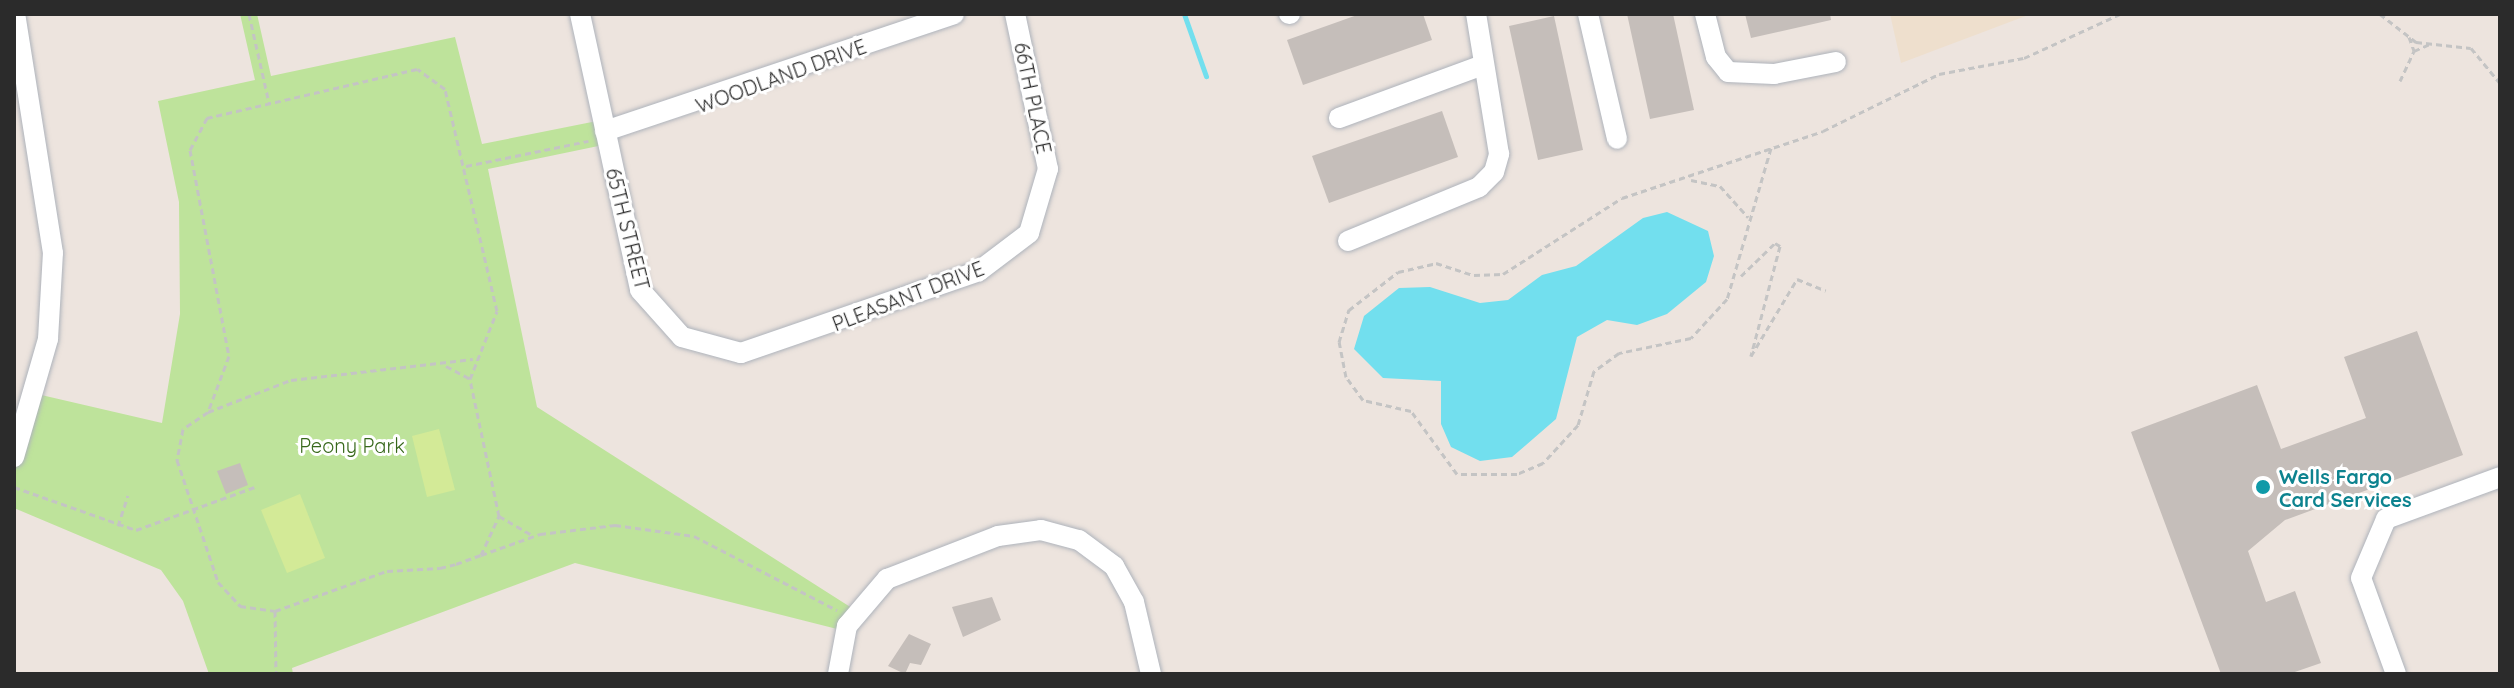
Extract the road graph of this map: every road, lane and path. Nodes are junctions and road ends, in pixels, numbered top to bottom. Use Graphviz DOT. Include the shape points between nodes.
graph roads {
  1 [pos="15,14"];
  2 [pos="249,14"];
  3 [pos="580,14"];
  4 [pos="954,14"];
  5 [pos="1015,14"];
  6 [pos="1476,14"];
  7 [pos="1588,14"];
  8 [pos="1705,14"];
  9 [pos="2120,14"];
  10 [pos="2380,14"];
  11 [pos="2409,37"];
  12 [pos="2430,44"];
  13 [pos="2414,51"];
  14 [pos="1836,62"];
  15 [pos="1480,66"];
  16 [pos="2400,81"];
  17 [pos="2500,83"];
  18 [pos="269,103"];
  19 [pos="1339,118"];
  20 [pos="606,134"];
  21 [pos="1617,139"];
  22 [pos="1771,148"];
  23 [pos="466,166"];
  24 [pos="1689,180"];
  25 [pos="1748,217"];
  26 [pos="1031,228"];
  27 [pos="1348,241"];
  28 [pos="1739,278"];
  29 [pos="1826,291"];
  30 [pos="773,347"];
  31 [pos="475,358"];
  32 [pos="446,366"];
  33 [pos="470,379"];
  34 [pos="208,412"];
  35 [pos="14,457"];
  36 [pos="2500,477"];
  37 [pos="14,487"];
  38 [pos="255,487"];
  39 [pos="128,496"];
  40 [pos="192,512"];
  41 [pos="499,516"];
  42 [pos="118,526"];
  43 [pos="533,536"];
  44 [pos="481,555"];
  45 [pos="275,611"];
  46 [pos="848,624"];
  47 [pos="276,674"];
  48 [pos="838,674"];
  49 [pos="1151,674"];
  50 [pos="2396,674"];
  1 -- 35 [label="street" via="53,253 48,339"];
  2 -- 18 [label="path"];
  3 -- 20 [label="street, 65TH STREET"];
  4 -- 20 [label="street, WOODLAND DRIVE"];
  5 -- 26 [label="street, 66TH PLACE" via="1048,169"];
  6 -- 15 [label="street"];
  7 -- 21 [label="street"];
  8 -- 14 [label="street" via="1716,57 1728,72 1774,74"];
  9 -- 22 [label="path" via="2024,58 1939,74"];
  10 -- 11 [label="path"];
  11 -- 12 [label="path"];
  11 -- 13 [label="path"];
  12 -- 13 [label="path"];
  12 -- 17 [label="path" via="2471,48"];
  13 -- 16 [label="path"];
  15 -- 19 [label="street"];
  15 -- 27 [label="street" via="1499,154 1494,172 1479,187"];
  18 -- 23 [label="path" via="425,72 452,104"];
  18 -- 34 [label="path" via="207,118 190,139 229,356"];
  20 -- 23 [label="path"];
  20 -- 30 [label="street, 65TH STREET" via="634,269 650,307 700,346 741,353"];
  22 -- 24 [label="path"];
  22 -- 25 [label="path"];
  23 -- 31 [label="path" via="497,311 488,344"];
  24 -- 25 [label="path" via="1720,186"];
  24 -- 28 [label="path" via="1622,198 1503,274 1474,275 1436,263 1378,282 1354,303 1341,331 1346,377 1363,400 1411,411 1457,474 1517,474 1565,443 1594,371 1619,353 1691,338"];
  25 -- 28 [label="path"];
  26 -- 30 [label="street, PLEASANT DRIVE" via="988,267"];
  28 -- 29 [label="path" via="1775,243 1780,246 1751,356 1797,279"];
  31 -- 32 [label="path"];
  31 -- 33 [label="path"];
  32 -- 33 [label="path"];
  32 -- 34 [label="path" via="291,380"];
  33 -- 41 [label="path"];
  34 -- 40 [label="path" via="180,439 178,471"];
  36 -- 50 [label="street" via="2386,519 2361,578"];
  37 -- 42 [label="path"];
  38 -- 40 [label="path"];
  39 -- 42 [label="path"];
  40 -- 42 [label="path" via="147,529"];
  40 -- 45 [label="path" via="224,590 250,611"];
  41 -- 43 [label="path"];
  41 -- 44 [label="path"];
  43 -- 44 [label="path"];
  43 -- 46 [label="path" via="615,525 694,536"];
  44 -- 45 [label="path" via="440,568 387,571"];
  45 -- 47 [label="path"];
  46 -- 48 [label="street"];
  46 -- 49 [label="street" via="887,579 998,536 1041,530 1079,540 1126,583"];
}
